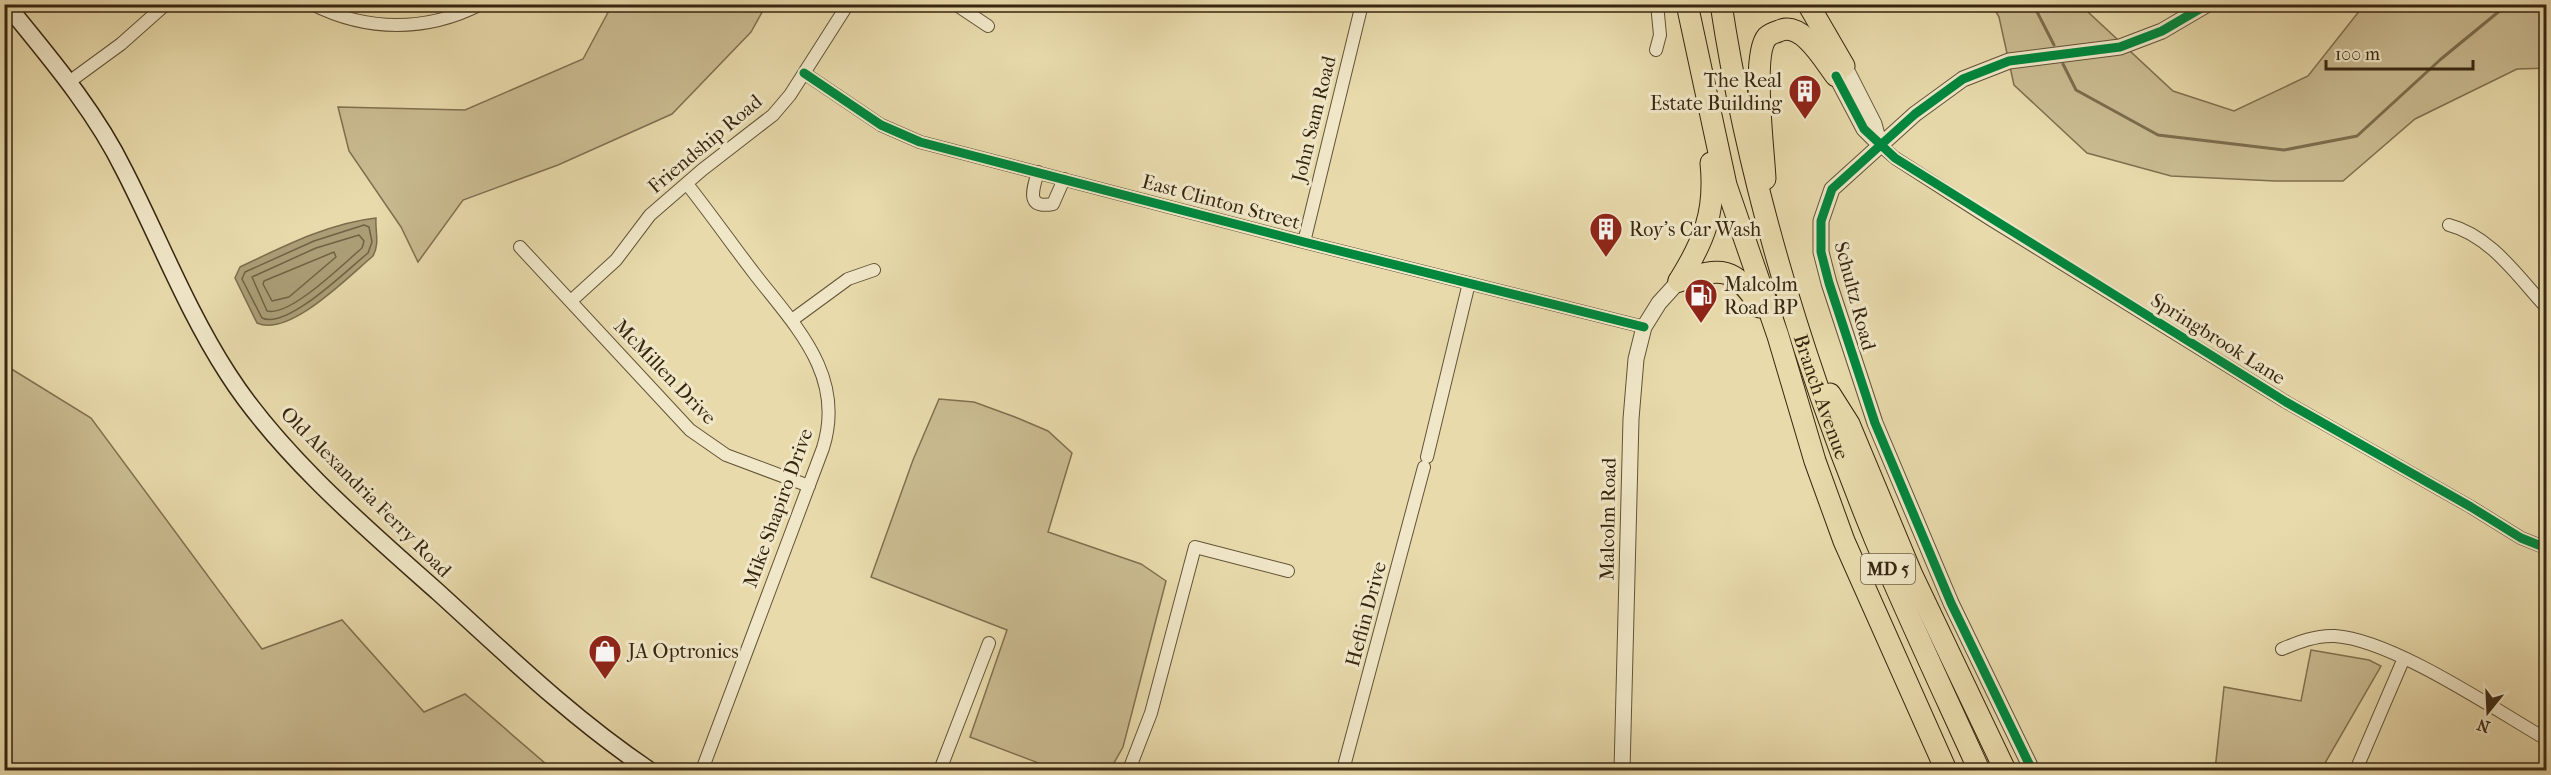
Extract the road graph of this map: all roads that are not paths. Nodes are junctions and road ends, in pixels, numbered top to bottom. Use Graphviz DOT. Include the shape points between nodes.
graph roads {
  1 [pos="6,4"];
  2 [pos="166,4"];
  3 [pos="312,4"];
  4 [pos="481,4"];
  5 [pos="848,4"];
  6 [pos="955,4"];
  7 [pos="1362,4"];
  8 [pos="1657,4"];
  9 [pos="1687,4"];
  10 [pos="1721,4"];
  11 [pos="1808,4"];
  12 [pos="2208,4"];
  13 [pos="988,26"];
  14 [pos="1656,50"];
  15 [pos="1701,69"];
  16 [pos="804,73"];
  17 [pos="1842,75"];
  18 [pos="69,82"];
  19 [pos="1880,145"];
  20 [pos="1038,172"];
  21 [pos="1064,179"];
  22 [pos="687,184"];
  23 [pos="1766,215"];
  24 [pos="2449,225"];
  25 [pos="1304,242"];
  26 [pos="520,247"];
  27 [pos="874,270"];
  28 [pos="1679,281"];
  29 [pos="1468,283"];
  30 [pos="571,301"];
  31 [pos="2547,307"];
  32 [pos="792,320"];
  33 [pos="1644,327"];
  34 [pos="1778,336"];
  35 [pos="1810,363"];
  36 [pos="809,486"];
  37 [pos="2547,548"];
  38 [pos="1288,571"];
  39 [pos="1889,640"];
  40 [pos="989,643"];
  41 [pos="2282,649"];
  42 [pos="2404,658"];
  43 [pos="2547,739"];
  44 [pos="649,771"];
  45 [pos="702,771"];
  46 [pos="940,771"];
  47 [pos="1129,771"];
  48 [pos="1343,771"];
  49 [pos="1622,771"];
  50 [pos="1932,771"];
  51 [pos="1946,771"];
  52 [pos="1979,771"];
  53 [pos="2005,771"];
  54 [pos="2032,771"];
  55 [pos="2356,771"];
  1 -- 18 [label="main road, Old Alexandria Ferry Road"];
  2 -- 18 [label="street"];
  3 -- 4 [label="street" via="354,21 395,26 447,19"];
  5 -- 16 [label="street, Friendship Road"];
  6 -- 13 [label="street"];
  7 -- 25 [label="street, John Sam Road"];
  8 -- 14 [label="street" via="1660,34"];
  9 -- 15 [label="highway, Branch Avenue / MD 5"];
  10 -- 23 [label="highway, Branch Avenue / MD 5" via="1743,127"];
  11 -- 17 [label="highway"];
  12 -- 19 [label="street, Schultz Road" via="2162,31 2120,47 2010,61 1977,72 1950,87"];
  15 -- 28 [label="highway" via="1713,181 1701,245"];
  15 -- 34 [label="highway, Branch Avenue / MD 5" via="1726,185"];
  16 -- 20 [label="street, East Clinton Street" via="897,133"];
  16 -- 22 [label="street, Friendship Road" via="773,115"];
  17 -- 19 [label="street" via="1874,124"];
  17 -- 23 [label="highway" via="1810,40 1797,32 1784,29 1767,37 1761,50 1759,78"];
  18 -- 44 [label="main road, Old Alexandria Ferry Road" via="123,168 179,290 228,375 275,437 509,659"];
  19 -- 37 [label="street, Springbrook Lane" via="1990,219 2286,402 2522,538"];
  19 -- 54 [label="street, Schultz Road" via="1832,189 1821,221 1821,252 1875,423 1912,515"];
  20 -- 21 [label="street, East Clinton Street"];
  20 -- 21 [label="street" via="1032,195 1040,204 1056,200"];
  21 -- 25 [label="street, East Clinton Street"];
  22 -- 30 [label="street, Friendship Road" via="650,215 616,260"];
  22 -- 32 [label="street, Mike Shapiro Drive"];
  23 -- 35 [label="highway, Branch Avenue / MD 5"];
  24 -- 31 [label="street" via="2462,228 2488,245"];
  25 -- 29 [label="street, East Clinton Street"];
  26 -- 30 [label="street, McMillen Drive"];
  27 -- 32 [label="street" via="848,279"];
  28 -- 33 [label="street, Malcolm Road"];
  28 -- 34 [label="highway" via="1721,271 1738,279"];
  29 -- 33 [label="street, East Clinton Street"];
  29 -- 48 [label="street, Heflin Drive" via="1426,462"];
  30 -- 36 [label="street, McMillen Drive" via="644,383 702,439 736,459"];
  32 -- 36 [label="street, Mike Shapiro Drive" via="816,359 830,413"];
  33 -- 49 [label="street, Malcolm Road" via="1633,390"];
  34 -- 39 [label="highway, Branch Avenue / MD 5" via="1818,471 1844,541"];
  35 -- 52 [label="highway, Branch Avenue / MD 5" via="1874,537"];
  35 -- 53 [label="highway" via="1849,424 1912,575"];
  36 -- 45 [label="street, Mike Shapiro Drive"];
  38 -- 47 [label="street" via="1195,547 1144,737"];
  39 -- 50 [label="highway"];
  39 -- 51 [label="highway, Branch Avenue / MD 5"];
  40 -- 46 [label="street"];
  41 -- 42 [label="street" via="2316,637 2336,636"];
  42 -- 43 [label="street"];
  42 -- 55 [label="street"];
}
